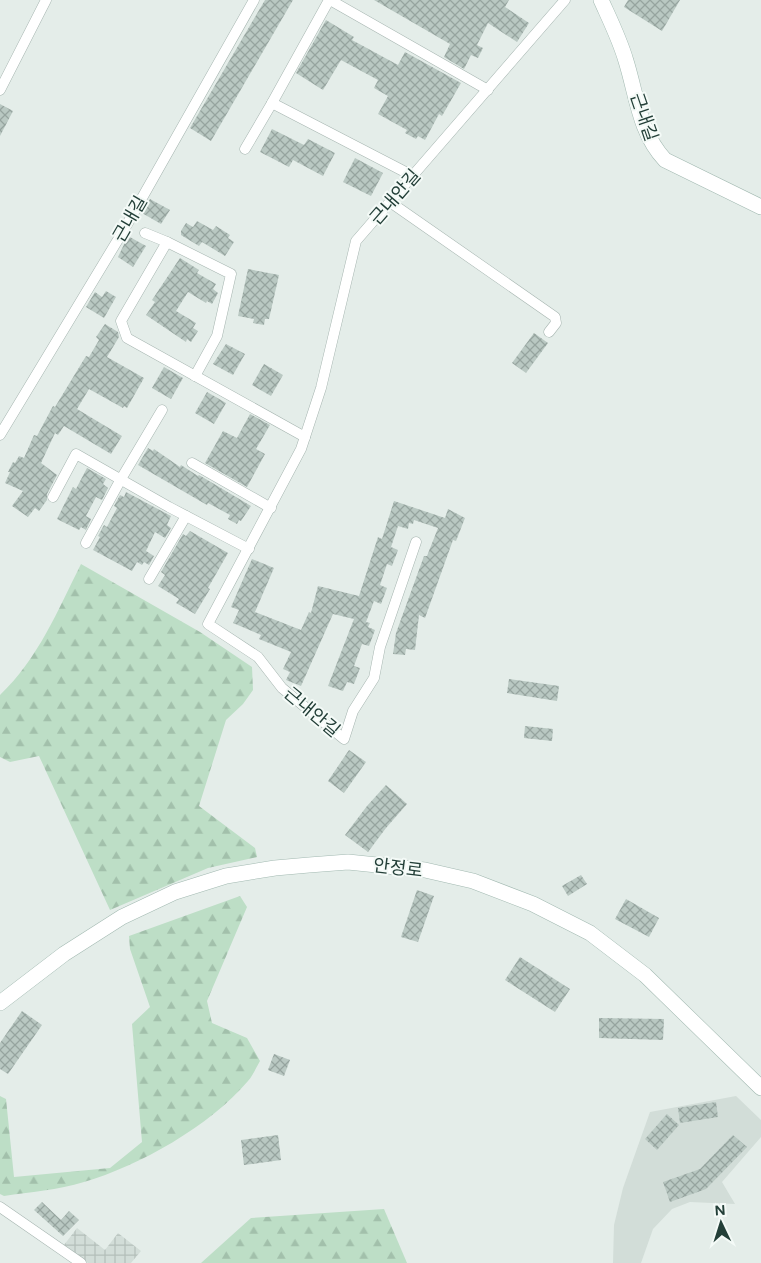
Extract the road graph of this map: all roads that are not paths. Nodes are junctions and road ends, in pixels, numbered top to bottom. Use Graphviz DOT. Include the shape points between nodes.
graph roads {
  1 [pos="46,0"];
  2 [pos="254,0"];
  3 [pos="329,0"];
  4 [pos="565,0"];
  5 [pos="601,0"];
  6 [pos="0,90"];
  7 [pos="488,90"];
  8 [pos="272,103"];
  9 [pos="245,149"];
  10 [pos="413,176"];
  11 [pos="390,202"];
  12 [pos="761,207"];
  13 [pos="145,233"];
  14 [pos="167,242"];
  15 [pos="549,332"];
  16 [pos="195,376"];
  17 [pos="162,410"];
  18 [pos="0,435"];
  19 [pos="305,437"];
  20 [pos="192,463"];
  21 [pos="121,479"];
  22 [pos="53,498"];
  23 [pos="270,508"];
  24 [pos="186,516"];
  25 [pos="416,542"];
  26 [pos="86,543"];
  27 [pos="249,549"];
  28 [pos="149,579"];
  29 [pos="0,1003"];
  30 [pos="761,1088"];
  31 [pos="0,1207"];
  32 [pos="81,1263"];
  1 -- 6 [label="street"];
  2 -- 18 [label="street, 근내길" via="125,228"];
  3 -- 7 [label="street"];
  3 -- 8 [label="street"];
  4 -- 7 [label="street, 근내안길"];
  5 -- 12 [label="street, 근내길" via="626,59 644,127 656,150 665,160"];
  7 -- 10 [label="street, 근내안길"];
  8 -- 9 [label="street"];
  8 -- 10 [label="street"];
  10 -- 11 [label="street, 근내안길"];
  11 -- 15 [label="street" via="555,317 556,323"];
  11 -- 19 [label="street, 근내안길" via="356,241 321,388"];
  13 -- 14 [label="street"];
  14 -- 16 [label="street" via="231,274 217,336"];
  14 -- 16 [label="street" via="121,321 127,338"];
  16 -- 19 [label="street"];
  17 -- 21 [label="street"];
  19 -- 23 [label="street, 근내안길"];
  20 -- 23 [label="street"];
  21 -- 22 [label="street" via="76,454"];
  21 -- 24 [label="street"];
  21 -- 26 [label="street"];
  23 -- 27 [label="street, 근내안길"];
  24 -- 27 [label="street"];
  24 -- 28 [label="street"];
  25 -- 27 [label="street, 근내안길" via="380,647 374,678 353,711 344,739 282,688 258,657 208,624"];
  29 -- 30 [label="street, 안정로" via="64,954 122,916 175,892 226,876 348,862 425,870 473,881 533,904 590,933 645,976"];
  31 -- 32 [label="street"];
}
